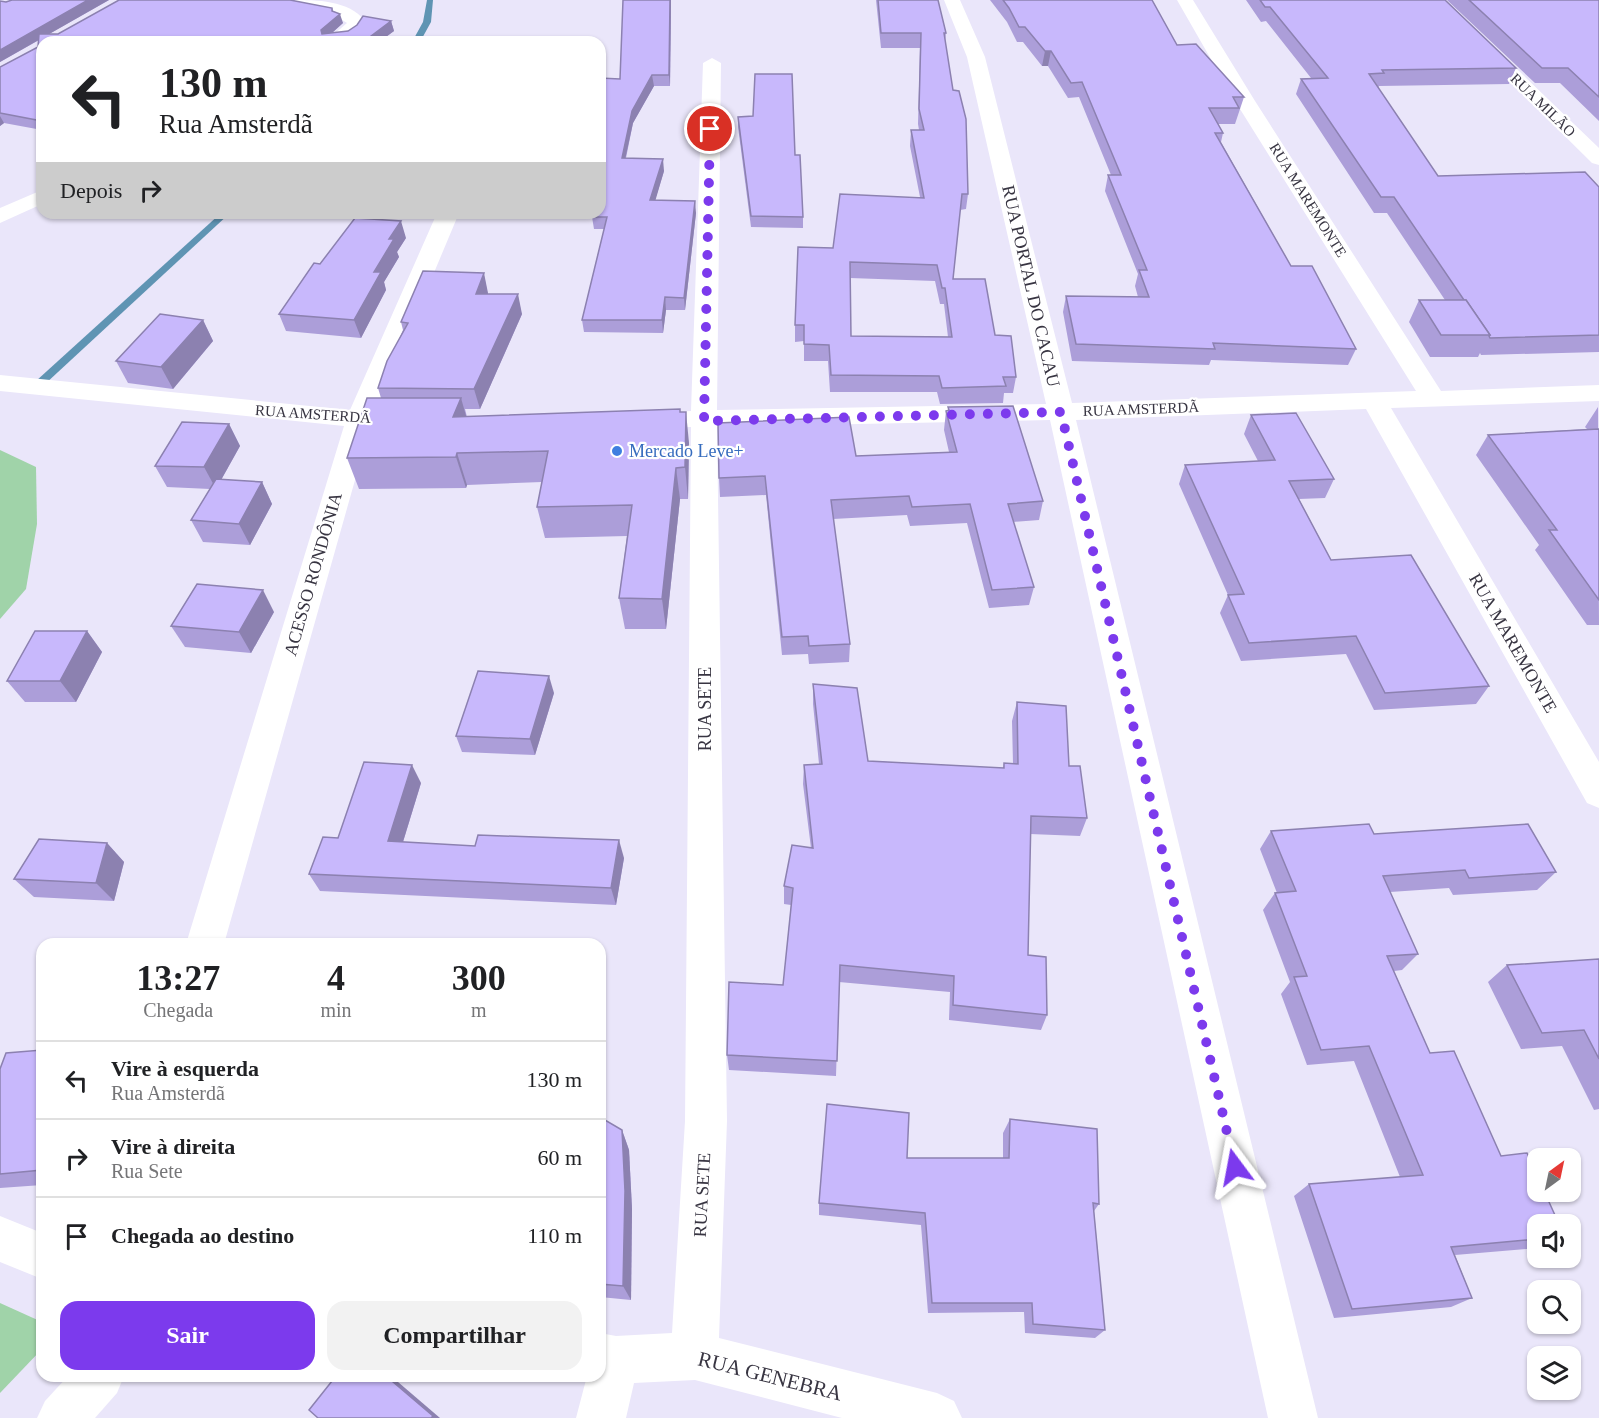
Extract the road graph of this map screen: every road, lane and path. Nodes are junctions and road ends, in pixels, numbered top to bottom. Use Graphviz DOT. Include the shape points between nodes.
graph roads {
  1 [pos="301,0"];
  2 [pos="952,0"];
  3 [pos="1185,0"];
  4 [pos="1435,0"];
  5 [pos="343,36"];
  6 [pos="712,63"];
  7 [pos="1599,159"];
  8 [pos="36,199"];
  9 [pos="0,216"];
  10 [pos="445,219"];
  11 [pos="0,383"];
  12 [pos="1599,393"];
  13 [pos="1433,398"];
  14 [pos="1373,399"];
  15 [pos="1061,412"];
  16 [pos="359,419"];
  17 [pos="430,419"];
  18 [pos="621,420"];
  19 [pos="704,421"];
  20 [pos="1599,793"];
  21 [pos="207,938"];
  22 [pos="0,1239"];
  23 [pos="36,1254"];
  24 [pos="695,1356"];
  25 [pos="608,1359"];
  26 [pos="606,1376"];
  27 [pos="95,1382"];
  28 [pos="605,1382"];
  29 [pos="62,1418"];
  30 [pos="601,1418"];
  31 [pos="937,1418"];
  32 [pos="1293,1418"];
  1 -- 5 [label="street" via="350,15 356,21 354,28"];
  2 -- 15 [label="street, RUA PORTAL DO CACAU" via="976,57"];
  3 -- 13 [label="street, RUA MAREMONTE"];
  4 -- 7 [label="street, RUA MILÃO"];
  6 -- 19 [label="street, RUA SETE"];
  8 -- 9 [label="street"];
  10 -- 16 [label="street, ACESSO RONDÔNIA"];
  11 -- 16 [label="street, RUA AMSTERDÃ"];
  12 -- 13 [label="street, RUA AMSTERDÃ"];
  13 -- 14 [label="street, RUA AMSTERDÃ"];
  14 -- 15 [label="street, RUA AMSTERDÃ"];
  14 -- 20 [label="street, RUA MAREMONTE"];
  15 -- 19 [label="street, RUA AMSTERDÃ"];
  15 -- 32 [label="street, RUA PORTAL DO CACAU"];
  16 -- 17 [label="street, RUA AMSTERDÃ"];
  16 -- 21 [label="street, ACESSO RONDÔNIA"];
  18 -- 19 [label="street, RUA AMSTERDÃ"];
  19 -- 24 [label="street, RUA SETE" via="706,1121"];
  22 -- 23 [label="street"];
  24 -- 25 [label="street, RUA GENEBRA"];
  24 -- 31 [label="street, RUA GENEBRA"];
  25 -- 26 [label="street"];
  27 -- 29 [label="street"];
  28 -- 30 [label="street"];
}
